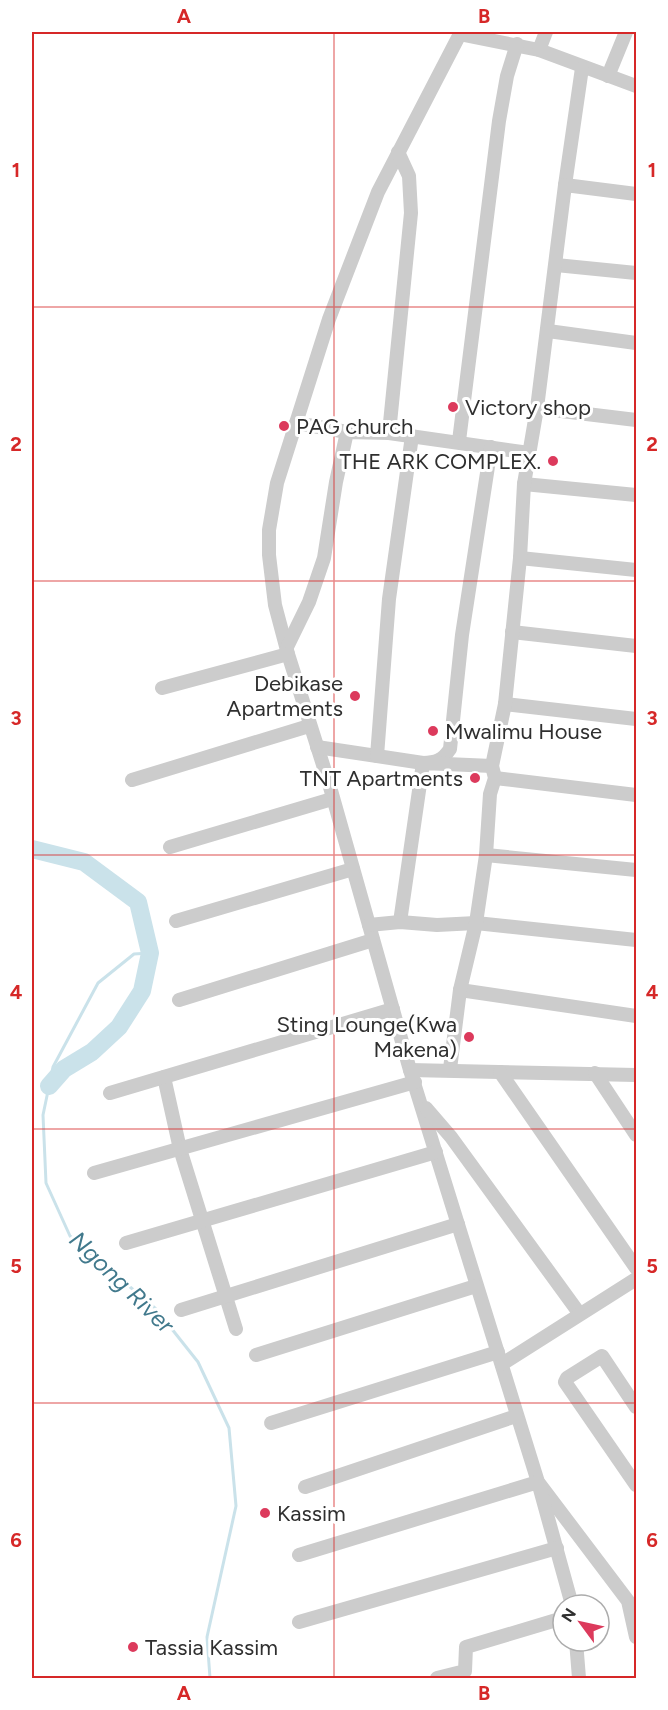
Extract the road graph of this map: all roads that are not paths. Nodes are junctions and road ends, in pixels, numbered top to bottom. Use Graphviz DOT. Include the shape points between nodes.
graph roads {
  1 [pos="546,32"];
  2 [pos="460,33"];
  3 [pos="629,34"];
  4 [pos="517,44"];
  5 [pos="539,50"];
  6 [pos="582,68"];
  7 [pos="608,76"];
  8 [pos="636,86"];
  9 [pos="398,152"];
  10 [pos="565,185"];
  11 [pos="636,194"];
  12 [pos="556,265"];
  13 [pos="636,273"];
  14 [pos="548,332"];
  15 [pos="636,343"];
  16 [pos="537,408"];
  17 [pos="636,420"];
  18 [pos="296,423"];
  19 [pos="347,432"];
  20 [pos="389,432"];
  21 [pos="412,436"];
  22 [pos="459,441"];
  23 [pos="491,447"];
  24 [pos="529,453"];
  25 [pos="524,484"];
  26 [pos="636,495"];
  27 [pos="520,558"];
  28 [pos="636,570"];
  29 [pos="512,632"];
  30 [pos="636,646"];
  31 [pos="288,650"];
  32 [pos="162,688"];
  33 [pos="505,704"];
  34 [pos="636,719"];
  35 [pos="309,726"];
  36 [pos="316,747"];
  37 [pos="377,756"];
  38 [pos="423,763"];
  39 [pos="493,772"];
  40 [pos="132,780"];
  41 [pos="636,795"];
  42 [pos="332,799"];
  43 [pos="170,847"];
  44 [pos="486,855"];
  45 [pos="353,869"];
  46 [pos="636,870"];
  47 [pos="176,921"];
  48 [pos="400,922"];
  49 [pos="476,923"];
  50 [pos="369,926"];
  51 [pos="373,940"];
  52 [pos="636,940"];
  53 [pos="460,990"];
  54 [pos="178,1000"];
  55 [pos="393,1009"];
  56 [pos="636,1016"];
  57 [pos="450,1069"];
  58 [pos="500,1072"];
  59 [pos="595,1073"];
  60 [pos="636,1075"];
  61 [pos="412,1076"];
  62 [pos="164,1077"];
  63 [pos="110,1094"];
  64 [pos="424,1106"];
  65 [pos="636,1135"];
  66 [pos="180,1149"];
  67 [pos="436,1152"];
  68 [pos="94,1173"];
  69 [pos="202,1221"];
  70 [pos="458,1224"];
  71 [pos="126,1243"];
  72 [pos="636,1277"];
  73 [pos="476,1286"];
  74 [pos="225,1296"];
  75 [pos="181,1310"];
  76 [pos="579,1313"];
  77 [pos="236,1329"];
  78 [pos="256,1355"];
  79 [pos="500,1358"];
  80 [pos="636,1407"];
  81 [pos="516,1416"];
  82 [pos="271,1422"];
  83 [pos="538,1482"];
  84 [pos="636,1485"];
  85 [pos="304,1487"];
  86 [pos="557,1548"];
  87 [pos="298,1555"];
  88 [pos="569,1593"];
  89 [pos="632,1601"];
  90 [pos="299,1622"];
  91 [pos="551,1622"];
  92 [pos="636,1638"];
  93 [pos="577,1653"];
  94 [pos="437,1678"];
  95 [pos="579,1678"];
  1 -- 5 [label="street"];
  2 -- 4 [label="street"];
  2 -- 9 [label="street"];
  3 -- 7 [label="street"];
  4 -- 5 [label="street"];
  4 -- 22 [label="street" via="499,120"];
  5 -- 6 [label="street"];
  6 -- 7 [label="street"];
  6 -- 10 [label="street"];
  7 -- 8 [label="street"];
  9 -- 18 [label="street" via="353,257"];
  9 -- 20 [label="street" via="408,176 411,213"];
  10 -- 11 [label="street"];
  10 -- 12 [label="street"];
  12 -- 13 [label="street"];
  12 -- 14 [label="street"];
  14 -- 15 [label="street"];
  14 -- 16 [label="street"];
  16 -- 17 [label="street"];
  16 -- 24 [label="street"];
  18 -- 19 [label="street"];
  18 -- 31 [label="street" via="269,530 275,605"];
  19 -- 20 [label="street"];
  19 -- 31 [label="street" via="324,558"];
  20 -- 21 [label="street"];
  21 -- 22 [label="street"];
  21 -- 37 [label="street" via="389,599"];
  22 -- 23 [label="street"];
  23 -- 24 [label="street"];
  23 -- 38 [label="street" via="462,635 452,745 440,760"];
  24 -- 25 [label="street"];
  25 -- 26 [label="street"];
  25 -- 27 [label="street"];
  27 -- 28 [label="street"];
  27 -- 29 [label="street"];
  29 -- 30 [label="street"];
  29 -- 33 [label="street"];
  31 -- 32 [label="street"];
  31 -- 35 [label="street"];
  33 -- 34 [label="street"];
  33 -- 39 [label="street"];
  35 -- 36 [label="street"];
  35 -- 40 [label="street"];
  36 -- 37 [label="street"];
  36 -- 42 [label="street"];
  37 -- 38 [label="street"];
  38 -- 39 [label="street"];
  38 -- 48 [label="street"];
  39 -- 41 [label="street"];
  39 -- 44 [label="street"];
  42 -- 43 [label="street"];
  42 -- 45 [label="street"];
  44 -- 46 [label="street"];
  44 -- 49 [label="street"];
  45 -- 47 [label="street"];
  45 -- 50 [label="street"];
  48 -- 49 [label="street"];
  48 -- 50 [label="street"];
  49 -- 52 [label="street"];
  49 -- 53 [label="street"];
  50 -- 51 [label="street"];
  51 -- 54 [label="street"];
  51 -- 55 [label="street"];
  53 -- 56 [label="street"];
  53 -- 57 [label="street"];
  55 -- 61 [label="street"];
  55 -- 62 [label="street"];
  57 -- 58 [label="street"];
  57 -- 61 [label="street"];
  58 -- 59 [label="street"];
  58 -- 72 [label="street"];
  59 -- 60 [label="street"];
  59 -- 65 [label="street"];
  61 -- 64 [label="street"];
  61 -- 66 [label="street"];
  62 -- 63 [label="street"];
  62 -- 66 [label="street"];
  64 -- 67 [label="street"];
  64 -- 76 [label="street" via="452,1137"];
  66 -- 68 [label="street"];
  66 -- 69 [label="street"];
  67 -- 69 [label="street"];
  67 -- 70 [label="street"];
  69 -- 71 [label="street"];
  69 -- 74 [label="street"];
  70 -- 73 [label="street"];
  70 -- 74 [label="street"];
  72 -- 76 [label="street"];
  73 -- 78 [label="street"];
  73 -- 79 [label="street"];
  74 -- 75 [label="street"];
  74 -- 77 [label="street"];
  76 -- 79 [label="street"];
  79 -- 81 [label="street"];
  79 -- 82 [label="street"];
  80 -- 84 [label="street" via="602,1356 565,1382"];
  81 -- 83 [label="street"];
  81 -- 85 [label="street"];
  83 -- 86 [label="street"];
  83 -- 87 [label="street"];
  83 -- 89 [label="street"];
  86 -- 88 [label="street"];
  86 -- 90 [label="street"];
  89 -- 92 [label="street"];
  91 -- 94 [label="street" via="466,1647 465,1671"];
  93 -- 95 [label="street"];
}
